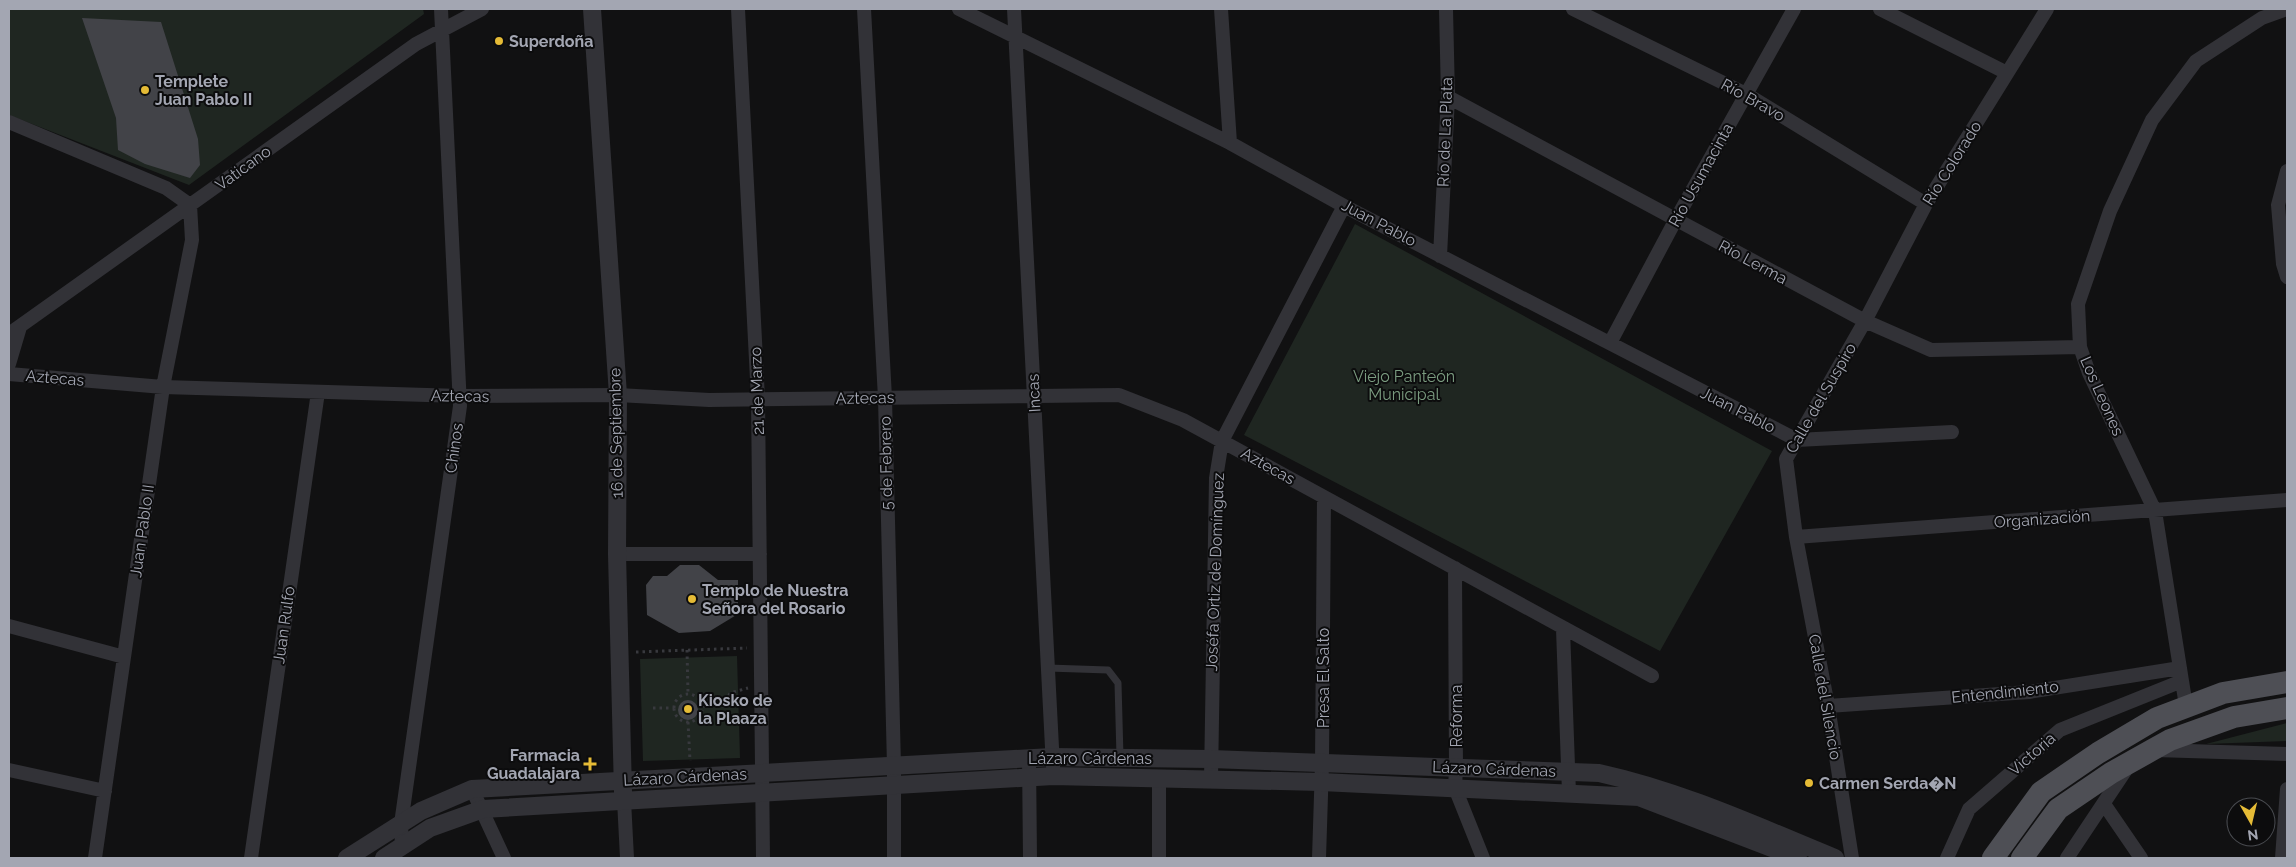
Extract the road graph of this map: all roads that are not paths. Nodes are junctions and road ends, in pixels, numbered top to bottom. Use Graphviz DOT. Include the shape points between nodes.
graph roads {
  1 [pos="441,9"];
  2 [pos="482,9"];
  3 [pos="592,9"];
  4 [pos="738,9"];
  5 [pos="864,9"];
  6 [pos="959,9"];
  7 [pos="1014,9"];
  8 [pos="1221,9"];
  9 [pos="1446,9"];
  10 [pos="1573,9"];
  11 [pos="1794,9"];
  12 [pos="1880,9"];
  13 [pos="2047,9"];
  14 [pos="2287,9"];
  15 [pos="443,30"];
  16 [pos="1015,36"];
  17 [pos="2007,73"];
  18 [pos="1746,94"];
  19 [pos="1448,98"];
  20 [pos="9,122"];
  21 [pos="1230,143"];
  22 [pos="2287,171"];
  23 [pos="1926,204"];
  24 [pos="190,205"];
  25 [pos="1344,206"];
  26 [pos="1675,221"];
  27 [pos="1440,256"];
  28 [pos="2287,277"];
  29 [pos="1865,321"];
  30 [pos="14,331"];
  31 [pos="1610,343"];
  32 [pos="2080,347"];
  33 [pos="9,364"];
  34 [pos="9,374"];
  35 [pos="163,387"];
  36 [pos="318,392"];
  37 [pos="618,395"];
  38 [pos="460,396"];
  39 [pos="1034,396"];
  40 [pos="885,398"];
  41 [pos="758,399"];
  42 [pos="1952,432"];
  43 [pos="1797,440"];
  44 [pos="1222,442"];
  45 [pos="1324,497"];
  46 [pos="2287,500"];
  47 [pos="2155,511"];
  48 [pos="1796,537"];
  49 [pos="617,554"];
  50 [pos="760,554"];
  51 [pos="1455,568"];
  52 [pos="9,626"];
  53 [pos="1563,629"];
  54 [pos="124,657"];
  55 [pos="1048,668"];
  56 [pos="2181,674"];
  57 [pos="1652,676"];
  58 [pos="2287,682"];
  59 [pos="1828,706"];
  60 [pos="2186,706"];
  61 [pos="2287,708"];
  62 [pos="2152,750"];
  63 [pos="2287,754"];
  64 [pos="1052,757"];
  65 [pos="1029,758"];
  66 [pos="1120,758"];
  67 [pos="1211,759"];
  68 [pos="2131,762"];
  69 [pos="894,766"];
  70 [pos="1456,768"];
  71 [pos="9,770"];
  72 [pos="1569,771"];
  73 [pos="763,773"];
  74 [pos="1322,773"];
  75 [pos="1053,776"];
  76 [pos="1029,778"];
  77 [pos="1159,778"];
  78 [pos="1210,778"];
  79 [pos="623,781"];
  80 [pos="893,785"];
  81 [pos="1454,788"];
  82 [pos="472,789"];
  83 [pos="2287,789"];
  84 [pos="106,791"];
  85 [pos="763,792"];
  86 [pos="1569,792"];
  87 [pos="624,800"];
  88 [pos="2104,804"];
  89 [pos="483,809"];
  90 [pos="401,824"];
  91 [pos="402,846"];
  92 [pos="351,857"];
  93 [pos="95,858"];
  94 [pos="251,858"];
  95 [pos="384,858"];
  96 [pos="504,858"];
  97 [pos="627,858"];
  98 [pos="763,858"];
  99 [pos="894,858"];
  100 [pos="1030,858"];
  101 [pos="1159,858"];
  102 [pos="1319,858"];
  103 [pos="1483,858"];
  104 [pos="1798,858"];
  105 [pos="1835,858"];
  106 [pos="1852,858"];
  107 [pos="1946,858"];
  108 [pos="1994,858"];
  109 [pos="2022,858"];
  110 [pos="2067,858"];
  111 [pos="2141,858"];
  112 [pos="2282,858"];
  1 -- 15 [label="street, Chinos"];
  2 -- 15 [label="street, Vaticano"];
  3 -- 37 [label="street, 16 de Septiembre"];
  4 -- 41 [label="street, 21 de Marzo"];
  5 -- 40 [label="street, 5 de Febrero"];
  6 -- 16 [label="street, Juan Pablo"];
  7 -- 16 [label="street, Incas"];
  8 -- 21 [label="street"];
  9 -- 19 [label="street, Río de La Plata"];
  10 -- 18 [label="street, Río Bravo"];
  11 -- 18 [label="street, Río Usumacinta"];
  12 -- 17 [label="street"];
  13 -- 17 [label="street, Río Colorado"];
  14 -- 32 [label="street, Los Leones" via="2262,18 2196,61 2152,120 2110,211 2078,304"];
  15 -- 24 [label="street, Vaticano" via="416,44"];
  15 -- 38 [label="street, Chinos"];
  16 -- 21 [label="street, Juan Pablo"];
  16 -- 39 [label="street, Incas"];
  17 -- 23 [label="street, Río Colorado"];
  18 -- 23 [label="street, Río Bravo"];
  18 -- 26 [label="street, Río Usumacinta"];
  19 -- 26 [label="street, Río Lerma"];
  19 -- 27 [label="street, Río de La Plata"];
  20 -- 24 [label="street" via="166,188"];
  21 -- 25 [label="street, Juan Pablo"];
  22 -- 28 [label="street" via="2278,205"];
  23 -- 29 [label="street, Río Colorado"];
  24 -- 30 [label="street, Vaticano"];
  24 -- 35 [label="street, Juan Pablo II" via="192,240"];
  25 -- 27 [label="street, Juan Pablo"];
  25 -- 44 [label="street, Joséfa Ortiz de Domínguez"];
  26 -- 29 [label="street, Río Lerma"];
  26 -- 31 [label="street, Río Usumacinta"];
  27 -- 31 [label="street, Juan Pablo"];
  29 -- 32 [label="street, Río Lerma" via="1931,350"];
  29 -- 43 [label="street, Calle del Suspiro"];
  30 -- 33 [label="street"];
  31 -- 43 [label="street, Juan Pablo"];
  32 -- 47 [label="street, Los Leones" via="2089,373"];
  34 -- 35 [label="street, Aztecas"];
  35 -- 36 [label="street, Aztecas"];
  35 -- 54 [label="street, Juan Pablo II"];
  36 -- 38 [label="street, Aztecas"];
  36 -- 94 [label="street, Juan Rulfo"];
  37 -- 38 [label="street, Aztecas"];
  37 -- 41 [label="street, Aztecas"];
  37 -- 49 [label="street, 16 de Septiembre"];
  38 -- 90 [label="street, Chinos"];
  39 -- 40 [label="street, Aztecas"];
  39 -- 44 [label="street, Aztecas" via="1119,395 1183,420"];
  39 -- 55 [label="street, Incas"];
  40 -- 41 [label="street, Aztecas"];
  40 -- 69 [label="street, 5 de Febrero"];
  41 -- 50 [label="street, 21 de Marzo"];
  42 -- 43 [label="street"];
  43 -- 48 [label="street, Calle del Suspiro" via="1786,459"];
  44 -- 45 [label="street, Aztecas"];
  44 -- 67 [label="street, Joséfa Ortiz de Domínguez" via="1216,478"];
  45 -- 51 [label="street, Aztecas"];
  45 -- 74 [label="street, Presa El Salto"];
  46 -- 47 [label="street, Organización"];
  47 -- 48 [label="street, Organización"];
  47 -- 56 [label="street, Los Leones"];
  48 -- 59 [label="street, Calle del Silencio"];
  49 -- 50 [label="street"];
  49 -- 79 [label="street, 16 de Septiembre"];
  50 -- 73 [label="street, 21 de Marzo"];
  51 -- 53 [label="street, Aztecas"];
  51 -- 70 [label="street, Reforma"];
  52 -- 54 [label="street"];
  53 -- 57 [label="street, Aztecas"];
  53 -- 72 [label="street"];
  54 -- 84 [label="street, Juan Pablo II"];
  55 -- 64 [label="street, Incas"];
  55 -- 66 [label="lane" via="1108,670 1118,683"];
  56 -- 59 [label="street, Entendimiento" via="2029,692"];
  56 -- 60 [label="street, Los Leones"];
  56 -- 107 [label="street, Victoria" via="2060,730 1969,809"];
  58 -- 60 [label="main road" via="2223,693"];
  59 -- 106 [label="street, Calle del Silencio"];
  60 -- 108 [label="main road" via="2156,718 2042,792"];
  61 -- 62 [label="main road" via="2234,717 2170,740"];
  62 -- 63 [label="street"];
  62 -- 68 [label="main road"];
  64 -- 65 [label="street, Lázaro Cárdenas"];
  64 -- 66 [label="street, Lázaro Cárdenas"];
  64 -- 75 [label="street, Incas"];
  65 -- 69 [label="street, Lázaro Cárdenas"];
  65 -- 76 [label="street"];
  66 -- 67 [label="street, Lázaro Cárdenas"];
  67 -- 74 [label="street, Lázaro Cárdenas"];
  67 -- 78 [label="street, Joséfa Ortiz de Domínguez"];
  68 -- 88 [label="street"];
  68 -- 109 [label="main road" via="2058,809"];
  69 -- 73 [label="street, Lázaro Cárdenas"];
  69 -- 80 [label="street, 5 de Febrero"];
  70 -- 72 [label="street, Lázaro Cárdenas"];
  70 -- 74 [label="street, Lázaro Cárdenas"];
  70 -- 81 [label="street, Reforma"];
  71 -- 84 [label="street"];
  72 -- 86 [label="street"];
  72 -- 105 [label="street, Lázaro Cárdenas" via="1599,773 1679,794"];
  73 -- 79 [label="street, Lázaro Cárdenas"];
  73 -- 85 [label="street, 21 de Marzo"];
  74 -- 78 [label="street, Lázaro Cárdenas"];
  74 -- 81 [label="street, Lázaro Cárdenas"];
  74 -- 102 [label="street, Presa El Salto"];
  75 -- 76 [label="street, Lázaro Cárdenas"];
  75 -- 77 [label="street, Lázaro Cárdenas"];
  76 -- 80 [label="street, Lázaro Cárdenas"];
  76 -- 100 [label="street"];
  77 -- 78 [label="street, Lázaro Cárdenas"];
  77 -- 101 [label="street"];
  79 -- 82 [label="street, Lázaro Cárdenas"];
  79 -- 87 [label="street, 16 de Septiembre"];
  80 -- 85 [label="street, Lázaro Cárdenas"];
  80 -- 99 [label="street, 5 de Febrero"];
  81 -- 86 [label="street, Lázaro Cárdenas"];
  81 -- 103 [label="street, Reforma"];
  82 -- 89 [label="street"];
  82 -- 90 [label="street, Lázaro Cárdenas" via="421,811"];
  83 -- 112 [label="street"];
  84 -- 93 [label="street, Juan Pablo II"];
  85 -- 87 [label="street, Lázaro Cárdenas"];
  85 -- 98 [label="street"];
  86 -- 104 [label="street, Lázaro Cárdenas" via="1640,797"];
  87 -- 89 [label="street, Lázaro Cárdenas"];
  87 -- 97 [label="street, 16 de Septiembre"];
  88 -- 110 [label="street"];
  88 -- 111 [label="street"];
  89 -- 91 [label="street, Lázaro Cárdenas" via="430,828"];
  89 -- 96 [label="street"];
  90 -- 91 [label="street, Chinos"];
  90 -- 92 [label="street, Lázaro Cárdenas"];
  91 -- 95 [label="street, Lázaro Cárdenas"];
}
